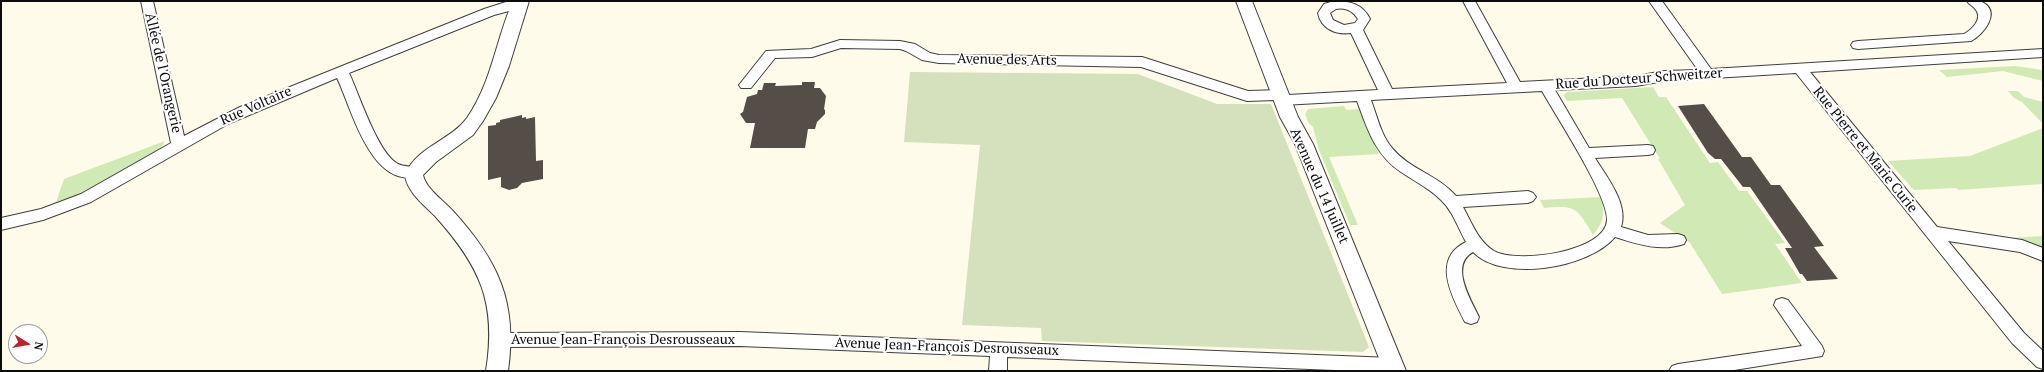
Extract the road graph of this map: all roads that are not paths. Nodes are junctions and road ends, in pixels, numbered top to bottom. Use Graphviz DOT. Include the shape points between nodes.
graph roads {
  1 [pos="147,1"];
  2 [pos="1244,1"];
  3 [pos="1470,1"];
  4 [pos="1655,1"];
  5 [pos="1973,1"];
  6 [pos="520,3"];
  7 [pos="1356,29"];
  8 [pos="2043,53"];
  9 [pos="1995,57"];
  10 [pos="2043,63"];
  11 [pos="1876,64"];
  12 [pos="1800,69"];
  13 [pos="341,71"];
  14 [pos="1708,74"];
  15 [pos="746,85"];
  16 [pos="1546,86"];
  17 [pos="1516,87"];
  18 [pos="1387,94"];
  19 [pos="1362,96"];
  20 [pos="1281,97"];
  21 [pos="179,145"];
  22 [pos="1648,150"];
  23 [pos="1586,153"];
  24 [pos="414,172"];
  25 [pos="1528,197"];
  26 [pos="1452,202"];
  27 [pos="1,224"];
  28 [pos="1610,230"];
  29 [pos="1931,232"];
  30 [pos="1678,240"];
  31 [pos="1475,244"];
  32 [pos="2043,255"];
  33 [pos="1782,306"];
  34 [pos="1471,317"];
  35 [pos="502,340"];
  36 [pos="999,348"];
  37 [pos="2043,362"];
  38 [pos="1393,368"];
  39 [pos="497,371"];
  40 [pos="998,371"];
  41 [pos="1678,371"];
  1 -- 21 [label="street, Allée de l'Orangerie"];
  2 -- 20 [label="street, Avenue du 14 Juillet"];
  3 -- 17 [label="street"];
  4 -- 14 [label="street"];
  5 -- 11 [label="street" via="1982,8 1984,19 1977,33 1966,38 1858,45"];
  6 -- 13 [label="street, Rue Voltaire" via="489,12"];
  6 -- 24 [label="street" via="503,58 479,111 465,132 427,158"];
  7 -- 18 [label="street"];
  8 -- 9 [label="street, Rue du Docteur Schweitzer"];
  9 -- 10 [label="street, Rue du Docteur Schweitzer"];
  9 -- 11 [label="street, Rue du Docteur Schweitzer"];
  11 -- 12 [label="street, Rue du Docteur Schweitzer"];
  12 -- 14 [label="street, Rue du Docteur Schweitzer"];
  12 -- 29 [label="street, Rue Pierre et Marie Curie"];
  13 -- 21 [label="street, Rue Voltaire" via="234,114"];
  13 -- 24 [label="street" via="371,138 386,163 395,169"];
  14 -- 16 [label="street, Rue du Docteur Schweitzer"];
  15 -- 20 [label="street, Avenue des Arts" via="771,54 812,53 840,44 900,45 910,47 927,57 939,59 1142,62 1247,96"];
  16 -- 17 [label="street, Rue du Docteur Schweitzer"];
  16 -- 23 [label="street"];
  17 -- 18 [label="street, Rue du Docteur Schweitzer"];
  18 -- 19 [label="street, Rue du Docteur Schweitzer"];
  19 -- 20 [label="street, Rue du Docteur Schweitzer"];
  19 -- 26 [label="street" via="1387,152 1440,190"];
  20 -- 38 [label="street, Avenue du 14 Juillet" via="1292,125 1304,144"];
  21 -- 27 [label="street, Rue Voltaire" via="76,202 43,214"];
  22 -- 23 [label="street"];
  23 -- 28 [label="street" via="1612,204 1614,220"];
  24 -- 35 [label="street" via="415,182 464,235 481,260 500,314"];
  25 -- 26 [label="street"];
  26 -- 31 [label="street"];
  28 -- 30 [label="street" via="1648,241"];
  28 -- 31 [label="street" via="1592,246 1580,252 1568,257 1537,262 1500,260 1482,251"];
  29 -- 32 [label="street" via="2022,246"];
  29 -- 37 [label="street, Rue Pierre et Marie Curie" via="2018,338"];
  31 -- 34 [label="street" via="1458,255 1454,271 1455,280"];
  33 -- 41 [label="street" via="1816,351"];
  35 -- 36 [label="street, Avenue Jean-François Desrousseaux" via="740,339"];
  35 -- 39 [label="street"];
  36 -- 38 [label="street, Avenue Jean-François Desrousseaux"];
  36 -- 40 [label="street"];
}
